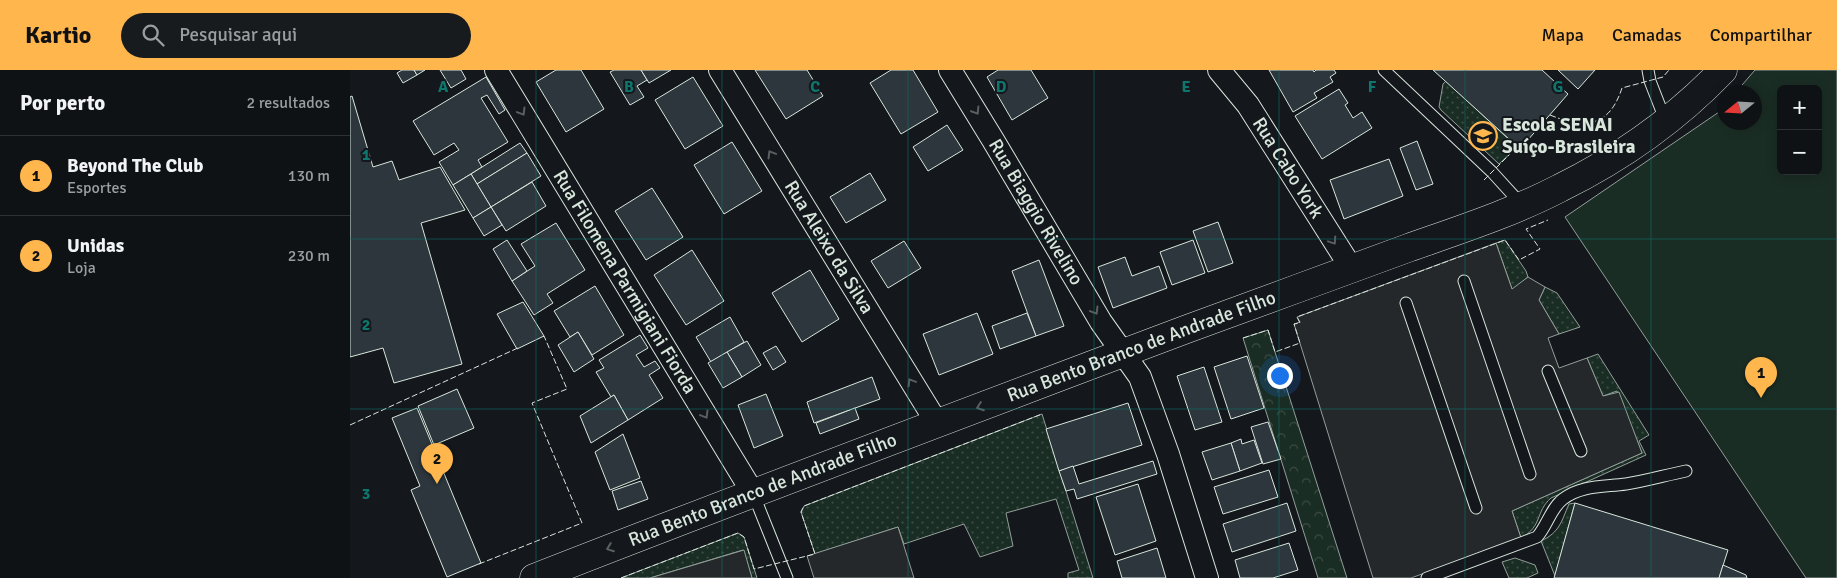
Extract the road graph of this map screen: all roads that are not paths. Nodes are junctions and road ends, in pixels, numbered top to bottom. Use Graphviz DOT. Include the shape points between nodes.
graph roads {
  1 [pos="496,70"];
  2 [pos="720,70"];
  3 [pos="950,70"];
  4 [pos="1219,70"];
  5 [pos="1384,70"];
  6 [pos="1648,70"];
  7 [pos="1723,70"];
  8 [pos="1666,122"];
  9 [pos="1522,205"];
  10 [pos="1352,269"];
  11 [pos="1464,281"];
  12 [pos="1406,303"];
  13 [pos="1125,354"];
  14 [pos="1548,371"];
  15 [pos="937,423"];
  16 [pos="1581,451"];
  17 [pos="1686,471"];
  18 [pos="1530,474"];
  19 [pos="753,493"];
  20 [pos="1476,508"];
  21 [pos="534,578"];
  22 [pos="787,578"];
  23 [pos="1206,578"];
  24 [pos="1428,578"];
  1 -- 19 [label="street, Rua Filomena Parmigiani Fiorda, one-way"];
  15 -- 2 [label="street, Rua Aleixo da Silva, one-way"];
  3 -- 13 [label="street, Rua Biaggio Rivelino, one-way" via="1101,322"];
  4 -- 10 [label="street, Rua Cabo York, one-way" via="1248,105"];
  5 -- 9 [label="lane" via="1492,172"];
  6 -- 8 [label="lane"];
  7 -- 8 [label="street, Rua Bento Branco de Andrade Filho"];
  8 -- 9 [label="street, Rua Bento Branco de Andrade Filho" via="1616,158"];
  9 -- 10 [label="street, Rua Bento Branco de Andrade Filho"];
  10 -- 13 [label="street, Rua Bento Branco de Andrade Filho"];
  11 -- 18 [label="lane"];
  12 -- 20 [label="lane"];
  13 -- 15 [label="street, Rua Bento Branco de Andrade Filho, one-way"];
  13 -- 23 [label="street, Rua Biaggio Rivelino" via="1140,377 1168,454"];
  14 -- 16 [label="lane"];
  15 -- 19 [label="street, Rua Bento Branco de Andrade Filho"];
  17 -- 24 [label="lane" via="1626,484 1598,486 1572,494 1562,500 1537,537"];
  19 -- 21 [label="street, Rua Bento Branco de Andrade Filho, one-way"];
  19 -- 22 [label="lane"];
}
